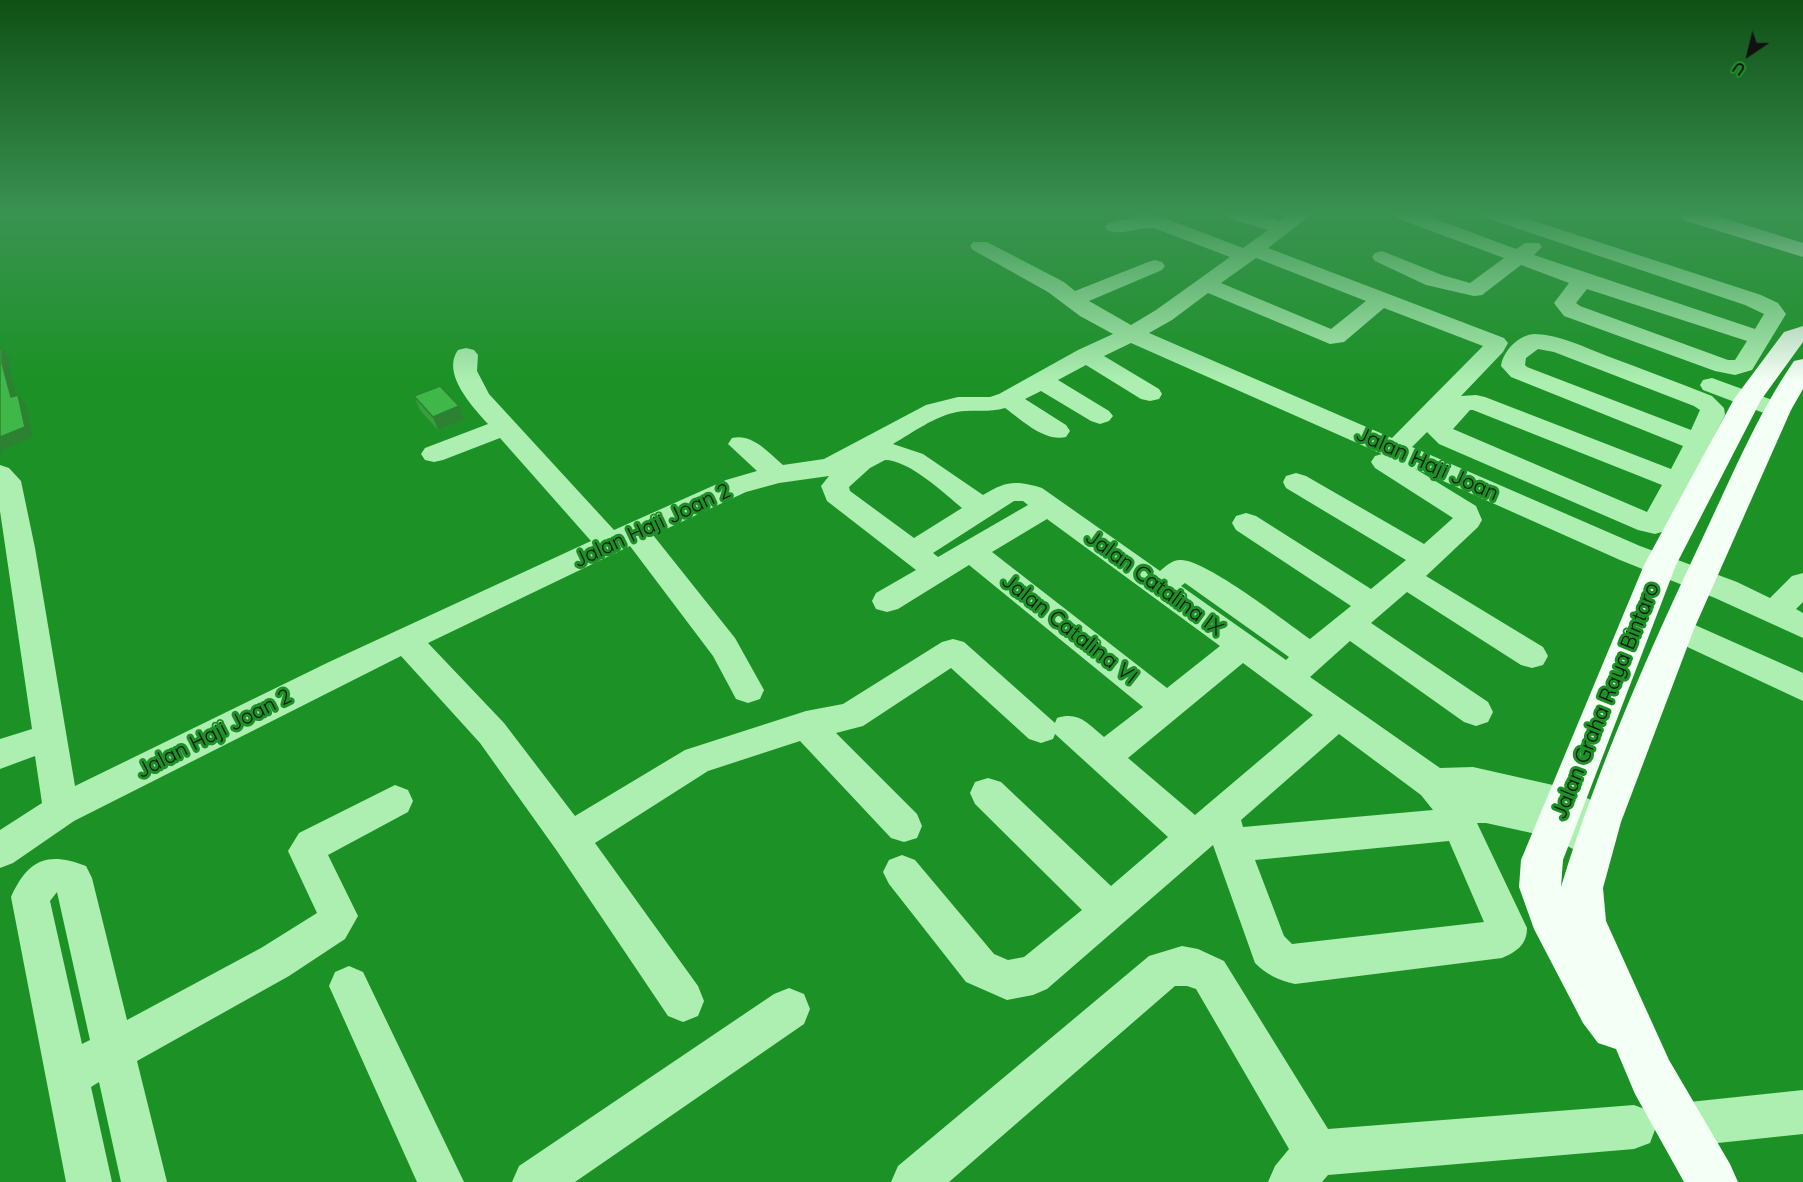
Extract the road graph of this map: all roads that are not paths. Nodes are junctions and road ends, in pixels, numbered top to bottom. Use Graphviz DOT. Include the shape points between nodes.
graph roads {
  1 [pos="1025,270"];
  2 [pos="1145,270"];
  3 [pos="1227,270"];
  4 [pos="1299,270"];
  5 [pos="1412,270"];
  6 [pos="1502,270"];
  7 [pos="1554,270"];
  8 [pos="1671,270"];
  9 [pos="1582,280"];
  10 [pos="1207,285"];
  11 [pos="1381,299"];
  12 [pos="1073,300"];
  13 [pos="1131,334"];
  14 [pos="1803,334"];
  15 [pos="1760,338"];
  16 [pos="1677,348"];
  17 [pos="466,355"];
  18 [pos="1086,355"];
  19 [pos="1803,367"];
  20 [pos="1042,381"];
  21 [pos="1655,382"];
  22 [pos="1714,382"];
  23 [pos="1150,394"];
  24 [pos="1008,399"];
  25 [pos="1766,400"];
  26 [pos="1100,416"];
  27 [pos="504,427"];
  28 [pos="1057,431"];
  29 [pos="1697,442"];
  30 [pos="741,444"];
  31 [pos="1358,445"];
  32 [pos="1395,450"];
  33 [pos="434,454"];
  34 [pos="0,474"];
  35 [pos="778,474"];
  36 [pos="1677,481"];
  37 [pos="1296,482"];
  38 [pos="1047,506"];
  39 [pos="982,509"];
  40 [pos="1245,523"];
  41 [pos="623,538"];
  42 [pos="972,552"];
  43 [pos="912,553"];
  44 [pos="1660,565"];
  45 [pos="1416,568"];
  46 [pos="938,572"];
  47 [pos="1803,584"];
  48 [pos="1712,585"];
  49 [pos="1160,587"];
  50 [pos="887,601"];
  51 [pos="1774,612"];
  52 [pos="1361,615"];
  53 [pos="1803,626"];
  54 [pos="1677,629"];
  55 [pos="406,641"];
  56 [pos="1242,646"];
  57 [pos="1311,656"];
  58 [pos="1532,656"];
  59 [pos="1286,678"];
  60 [pos="1803,688"];
  61 [pos="748,690"];
  62 [pos="1167,707"];
  63 [pos="1476,712"];
  64 [pos="1338,714"];
  65 [pos="806,725"];
  66 [pos="49,737"];
  67 [pos="0,754"];
  68 [pos="1103,758"];
  69 [pos="988,793"];
  70 [pos="396,801"];
  71 [pos="1448,805"];
  72 [pos="61,810"];
  73 [pos="1562,813"];
  74 [pos="904,826"];
  75 [pos="1598,832"];
  76 [pos="1216,833"];
  77 [pos="570,838"];
  78 [pos="0,851"];
  79 [pos="902,872"];
  80 [pos="1110,911"];
  81 [pos="349,986"];
  82 [pos="683,1001"];
  83 [pos="789,1008"];
  84 [pos="113,1052"];
  85 [pos="67,1076"];
  86 [pos="1652,1077"];
  87 [pos="1803,1112"];
  88 [pos="1657,1126"];
  89 [pos="1304,1168"];
  90 [pos="89,1182"];
  91 [pos="144,1182"];
  92 [pos="441,1182"];
  93 [pos="535,1182"];
  94 [pos="914,1182"];
  95 [pos="1712,1182"];
  1 -- 12 [label="street, Jalan Haji Joan"];
  2 -- 12 [label="street"];
  3 -- 10 [label="street, Jalan Haji Joan 2"];
  4 -- 11 [label="street"];
  5 -- 6 [label="street" via="1468,290"];
  7 -- 9 [label="street"];
  8 -- 15 [label="street" via="1770,308 1775,314"];
  9 -- 15 [label="street"];
  9 -- 16 [label="street" via="1565,303 1568,308"];
  10 -- 11 [label="street" via="1330,337 1336,337"];
  10 -- 13 [label="street, Jalan Haji Joan 2"];
  11 -- 32 [label="street" via="1497,345"];
  12 -- 13 [label="street, Jalan Haji Joan"];
  13 -- 18 [label="street, Jalan Haji Joan 2"];
  13 -- 32 [label="street, Jalan Haji Joan"];
  14 -- 25 [label="main road, Jalan Graha Raya Bintaro" via="1793,337"];
  15 -- 22 [label="street" via="1744,365"];
  16 -- 21 [label="street"];
  16 -- 22 [label="street"];
  17 -- 27 [label="street" via="465,371 470,384"];
  18 -- 20 [label="street, Jalan Haji Joan 2"];
  18 -- 23 [label="street"];
  19 -- 25 [label="main road, Jalan Graha Raya Bintaro"];
  20 -- 24 [label="street, Jalan Haji Joan 2"];
  20 -- 26 [label="street"];
  21 -- 22 [label="street"];
  21 -- 29 [label="street" via="1540,341 1523,346 1512,361 1527,375"];
  22 -- 25 [label="street"];
  22 -- 29 [label="street" via="1714,412"];
  24 -- 28 [label="street"];
  24 -- 35 [label="street, Jalan Haji Joan 2" via="935,410 830,467"];
  25 -- 44 [label="main road, Jalan Graha Raya Bintaro"];
  25 -- 48 [label="main road, Jalan Graha Raya Bintaro"];
  27 -- 33 [label="street"];
  27 -- 41 [label="street"];
  29 -- 36 [label="street"];
  30 -- 35 [label="street"];
  31 -- 45 [label="street" via="1468,517"];
  32 -- 44 [label="street, Jalan Haji Joan"];
  34 -- 66 [label="street" via="8,481 21,548"];
  35 -- 41 [label="street, Jalan Haji Joan 2" via="736,486"];
  36 -- 36 [label="street" via="1659,520 1648,523 1448,438 1440,427 1463,403 1476,402"];
  37 -- 45 [label="street"];
  38 -- 39 [label="street, Jalan Catalina IX" via="1020,491 1008,492"];
  38 -- 42 [label="street"];
  38 -- 49 [label="street, Jalan Catalina IX"];
  39 -- 43 [label="street"];
  39 -- 43 [label="street" via="902,454 884,452 841,478 835,486 837,495"];
  40 -- 52 [label="street"];
  41 -- 55 [label="street, Jalan Haji Joan 2"];
  41 -- 61 [label="street" via="724,647"];
  42 -- 46 [label="street"];
  42 -- 62 [label="street, Jalan Catalina VI"];
  43 -- 46 [label="street"];
  44 -- 48 [label="street, Jalan Haji Joan"];
  44 -- 73 [label="main road, Jalan Graha Raya Bintaro"];
  45 -- 52 [label="street"];
  45 -- 58 [label="street"];
  46 -- 50 [label="street"];
  47 -- 51 [label="street"];
  48 -- 51 [label="street, Jalan Haji Joan"];
  48 -- 54 [label="main road, Jalan Graha Raya Bintaro"];
  49 -- 56 [label="street, Jalan Catalina IX"];
  49 -- 57 [label="street" via="1181,570 1194,574"];
  51 -- 53 [label="street, Jalan Haji Joan"];
  52 -- 57 [label="street"];
  52 -- 63 [label="street"];
  54 -- 60 [label="street"];
  54 -- 75 [label="main road, Jalan Graha Raya Bintaro"];
  55 -- 72 [label="street, Jalan Haji Joan 2"];
  55 -- 77 [label="street" via="492,733"];
  56 -- 59 [label="street, Jalan Catalina IX"];
  56 -- 62 [label="street"];
  57 -- 59 [label="street"];
  59 -- 64 [label="street, Jalan Catalina IX"];
  62 -- 68 [label="street"];
  64 -- 71 [label="street, Jalan Catalina IX"];
  64 -- 76 [label="street"];
  65 -- 68 [label="street" via="851,716 953,651 1055,728"];
  65 -- 74 [label="street"];
  65 -- 77 [label="street" via="697,760"];
  66 -- 67 [label="street"];
  66 -- 72 [label="street"];
  68 -- 76 [label="street"];
  69 -- 80 [label="street"];
  70 -- 84 [label="street" via="307,851 338,916 331,926 275,962"];
  71 -- 73 [label="street"];
  71 -- 76 [label="street"];
  71 -- 76 [label="street" via="1507,928 1504,938 1295,964 1282,961 1269,949"];
  72 -- 78 [label="street, Jalan Haji Joan 2"];
  73 -- 75 [label="street"];
  73 -- 86 [label="main road, Jalan Graha Raya Bintaro" via="1542,860 1540,887 1549,915 1599,1007"];
  75 -- 86 [label="main road, Jalan Graha Raya Bintaro" via="1582,888 1586,922"];
  76 -- 80 [label="street"];
  77 -- 82 [label="street"];
  79 -- 80 [label="street" via="980,968 1007,980 1033,975"];
  81 -- 92 [label="street"];
  83 -- 93 [label="street"];
  84 -- 85 [label="street"];
  84 -- 85 [label="street" via="73,878 56,872 46,876 30,897"];
  84 -- 91 [label="street"];
  85 -- 90 [label="street"];
  86 -- 88 [label="main road, Jalan Graha Raya Bintaro"];
  87 -- 88 [label="street"];
  88 -- 89 [label="street"];
  88 -- 95 [label="main road, Jalan Graha Raya Bintaro"];
  89 -- 94 [label="street" via="1210,975 1187,965 1163,970"];
}
